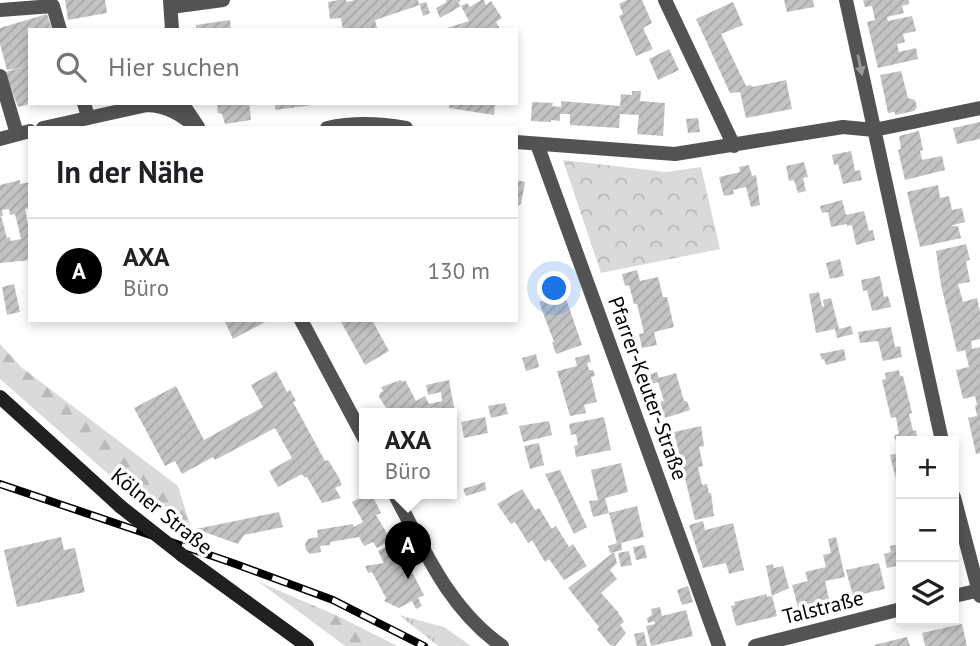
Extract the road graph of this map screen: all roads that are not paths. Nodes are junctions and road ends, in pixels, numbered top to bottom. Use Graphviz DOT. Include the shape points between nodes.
graph roads {
  1 [pos="223,0"];
  2 [pos="665,0"];
  3 [pos="846,0"];
  4 [pos="171,4"];
  5 [pos="0,10"];
  6 [pos="59,28"];
  7 [pos="172,28"];
  8 [pos="0,76"];
  9 [pos="147,105"];
  10 [pos="147,105"];
  11 [pos="183,105"];
  12 [pos="980,108"];
  13 [pos="86,110"];
  14 [pos="48,126"];
  15 [pos="195,126"];
  16 [pos="197,126"];
  17 [pos="336,126"];
  18 [pos="395,126"];
  19 [pos="874,130"];
  20 [pos="23,133"];
  21 [pos="0,139"];
  22 [pos="518,142"];
  23 [pos="537,144"];
  24 [pos="734,146"];
  25 [pos="303,322"];
  26 [pos="0,397"];
  27 [pos="359,428"];
  28 [pos="941,436"];
  29 [pos="397,499"];
  30 [pos="955,499"];
  31 [pos="979,592"];
  32 [pos="959,595"];
  33 [pos="896,610"];
  34 [pos="500,645"];
  35 [pos="307,646"];
  36 [pos="719,646"];
  37 [pos="755,646"];
  1 -- 4 [label="street"];
  2 -- 24 [label="street"];
  3 -- 19 [label="street, one-way"];
  4 -- 7 [label="street"];
  5 -- 6 [label="street" via="53,6"];
  8 -- 20 [label="street"];
  9 -- 15 [label="street" via="176,111"];
  10 -- 13 [label="street"];
  11 -- 16 [label="street"];
  12 -- 19 [label="street"];
  13 -- 14 [label="street"];
  17 -- 18 [label="street"];
  19 -- 24 [label="street" via="843,127"];
  19 -- 28 [label="street"];
  20 -- 21 [label="street"];
  22 -- 23 [label="street"];
  23 -- 24 [label="street" via="675,154"];
  23 -- 36 [label="street, Pfarrer-Keuter-Straße"];
  25 -- 27 [label="street"];
  26 -- 35 [label="main road, Kölner Straße, bridge" via="121,508"];
  29 -- 34 [label="street" via="444,588 464,614"];
  30 -- 31 [label="street"];
  31 -- 32 [label="street"];
  33 -- 37 [label="street, Talstraße"];
}
